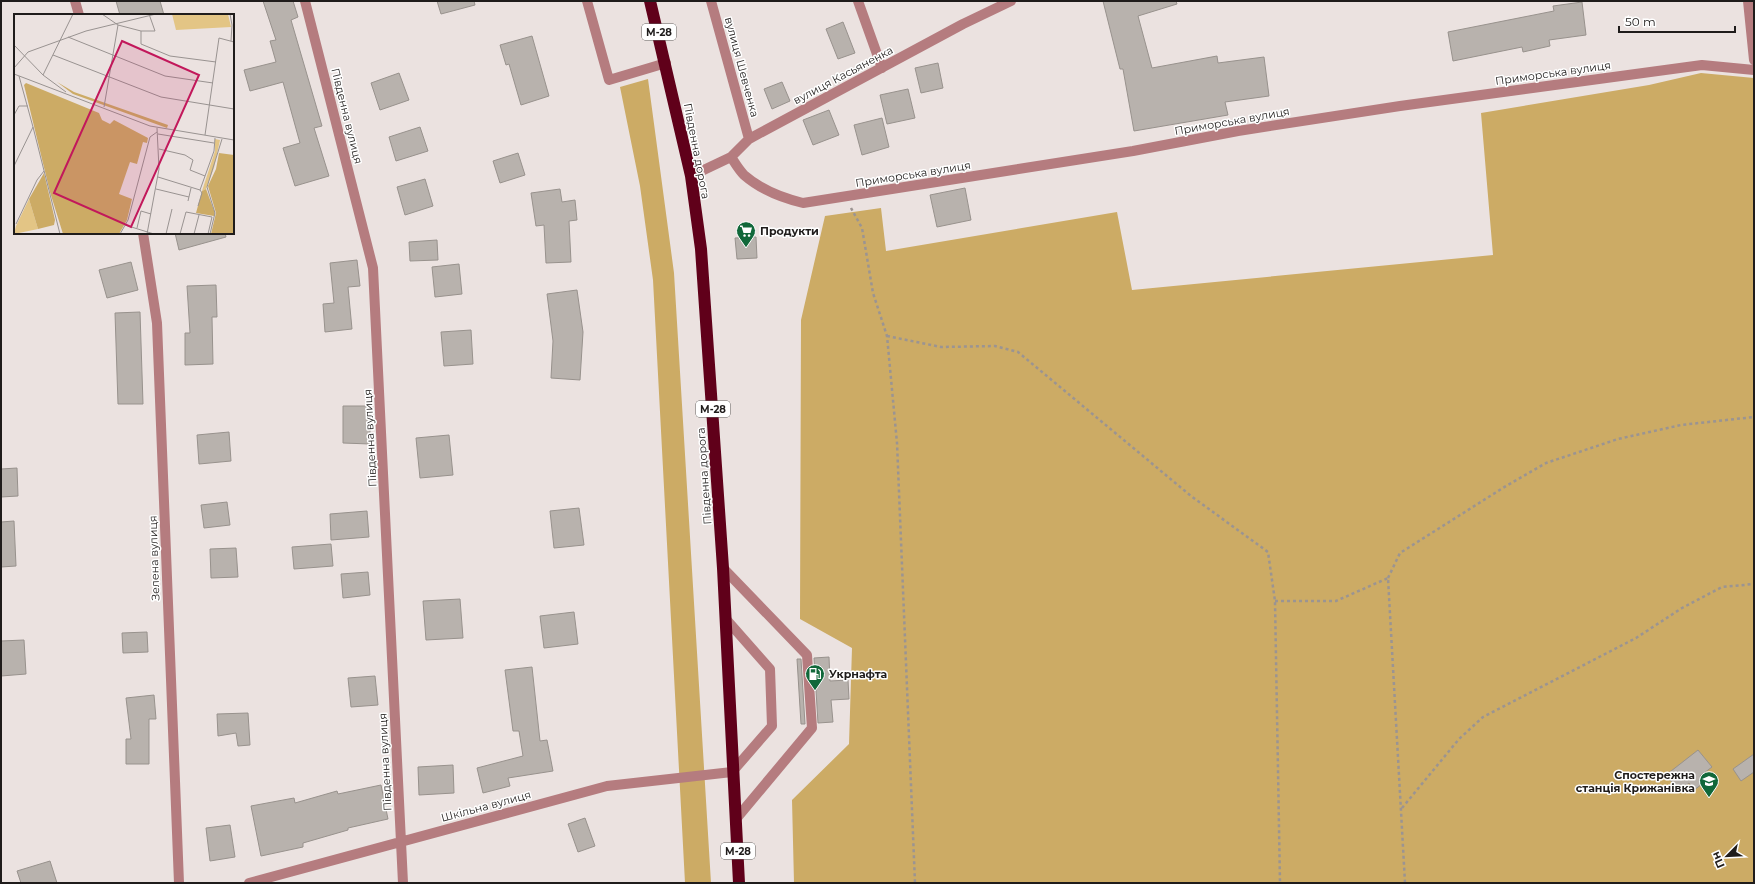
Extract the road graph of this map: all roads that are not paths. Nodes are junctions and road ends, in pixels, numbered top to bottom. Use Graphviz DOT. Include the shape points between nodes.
graph roads {
  1 [pos="75,1"];
  2 [pos="305,1"];
  3 [pos="587,1"];
  4 [pos="650,1"];
  5 [pos="711,1"];
  6 [pos="858,1"];
  7 [pos="1011,1"];
  8 [pos="1748,1"];
  9 [pos="79,14"];
  10 [pos="1754,60"];
  11 [pos="666,63"];
  12 [pos="882,68"];
  13 [pos="1754,70"];
  14 [pos="748,139"];
  15 [pos="732,157"];
  16 [pos="690,176"];
  17 [pos="143,234"];
  18 [pos="723,568"];
  19 [pos="725,618"];
  20 [pos="732,772"];
  21 [pos="736,820"];
  22 [pos="401,841"];
  23 [pos="179,883"];
  24 [pos="249,883"];
  25 [pos="403,883"];
  26 [pos="739,883"];
  1 -- 9 [label="street"];
  2 -- 22 [label="street, Південна вулиця" via="373,268"];
  3 -- 11 [label="street" via="609,80"];
  4 -- 11 [label="highway, Південна дорога / М-28"];
  5 -- 14 [label="street, вулиця Шевченка"];
  6 -- 12 [label="street"];
  7 -- 12 [label="street, вулиця Касьяненка"];
  8 -- 10 [label="street"];
  11 -- 16 [label="highway, Південна дорога / М-28"];
  12 -- 14 [label="street, вулиця Касьяненка"];
  13 -- 15 [label="street, Приморська вулиця" via="1702,65 1407,105 803,203 788,200 744,175"];
  14 -- 15 [label="street, вулиця Касьяненка"];
  15 -- 16 [label="street, вулиця Касьяненка"];
  16 -- 18 [label="highway, Південна дорога / М-28" via="701,250"];
  17 -- 23 [label="street, Зелена вулиця" via="157,322"];
  18 -- 19 [label="highway, Південна дорога / М-28"];
  18 -- 21 [label="street" via="808,655 812,728"];
  19 -- 20 [label="highway, Південна дорога / М-28"];
  19 -- 20 [label="street" via="770,669 772,726"];
  20 -- 21 [label="highway, Південна дорога / М-28"];
  20 -- 22 [label="street, Шкільна вулиця" via="607,786"];
  21 -- 26 [label="highway, Південна дорога / М-28"];
  22 -- 24 [label="street, Шкільна вулиця"];
  22 -- 25 [label="street, Південна вулиця"];
}
